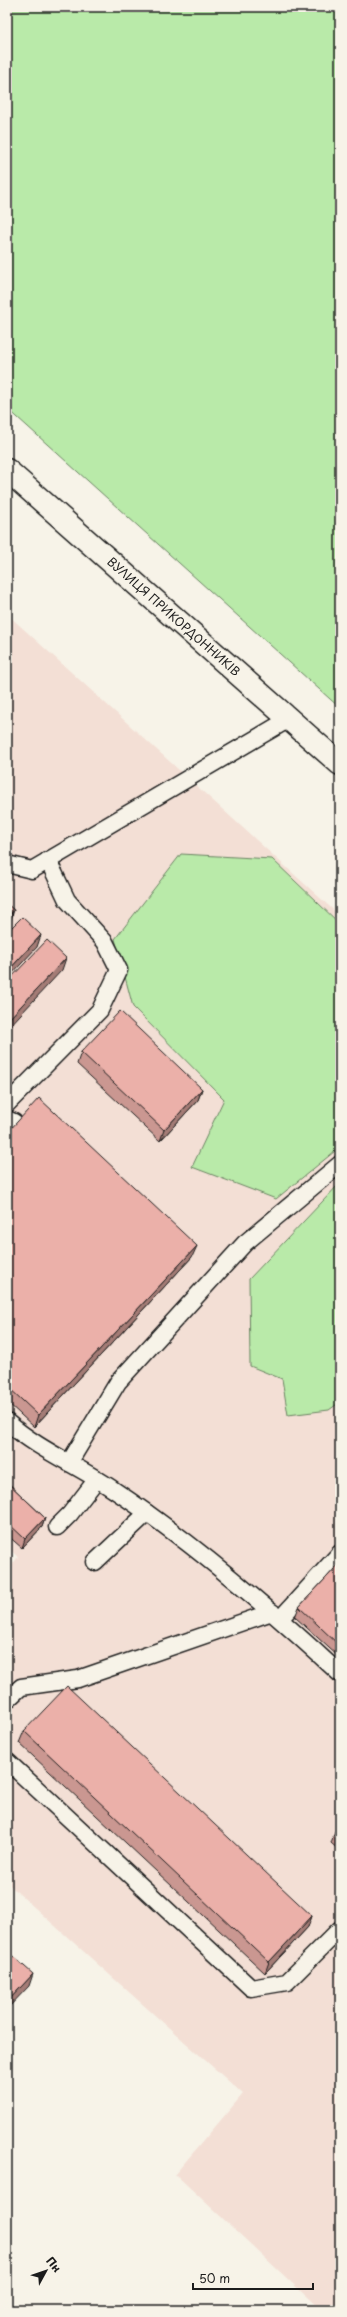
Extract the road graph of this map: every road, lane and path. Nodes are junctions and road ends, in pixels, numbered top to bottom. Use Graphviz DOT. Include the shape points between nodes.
graph roads {
  1 [pos="7,470"];
  2 [pos="289,719"];
  3 [pos="340,764"];
  4 [pos="48,860"];
  5 [pos="7,864"];
  6 [pos="7,1104"];
  7 [pos="340,1164"];
  8 [pos="7,1422"];
  9 [pos="69,1463"];
  10 [pos="97,1479"];
  11 [pos="147,1513"];
  12 [pos="57,1527"];
  13 [pos="340,1553"];
  14 [pos="95,1562"];
  15 [pos="276,1616"];
  16 [pos="340,1674"];
  17 [pos="7,1700"];
  18 [pos="7,1761"];
  19 [pos="340,1929"];
  1 -- 2 [label="street, ВУЛИЦЯ ПРИКОРДОННИКІВ"];
  2 -- 3 [label="street, ВУЛИЦЯ ПРИКОРДОННИКІВ"];
  2 -- 4 [label="street"];
  4 -- 5 [label="street" via="32,870"];
  4 -- 6 [label="street" via="67,900 105,942 119,970 100,1010"];
  7 -- 9 [label="street" via="245,1243 124,1376"];
  8 -- 9 [label="street" via="26,1439"];
  9 -- 10 [label="street"];
  10 -- 11 [label="street"];
  10 -- 12 [label="street"];
  11 -- 14 [label="street"];
  11 -- 15 [label="street"];
  13 -- 15 [label="street"];
  15 -- 16 [label="street"];
  15 -- 17 [label="street" via="78,1679 21,1687"];
  18 -- 19 [label="street" via="251,1988 287,1982"];
}
